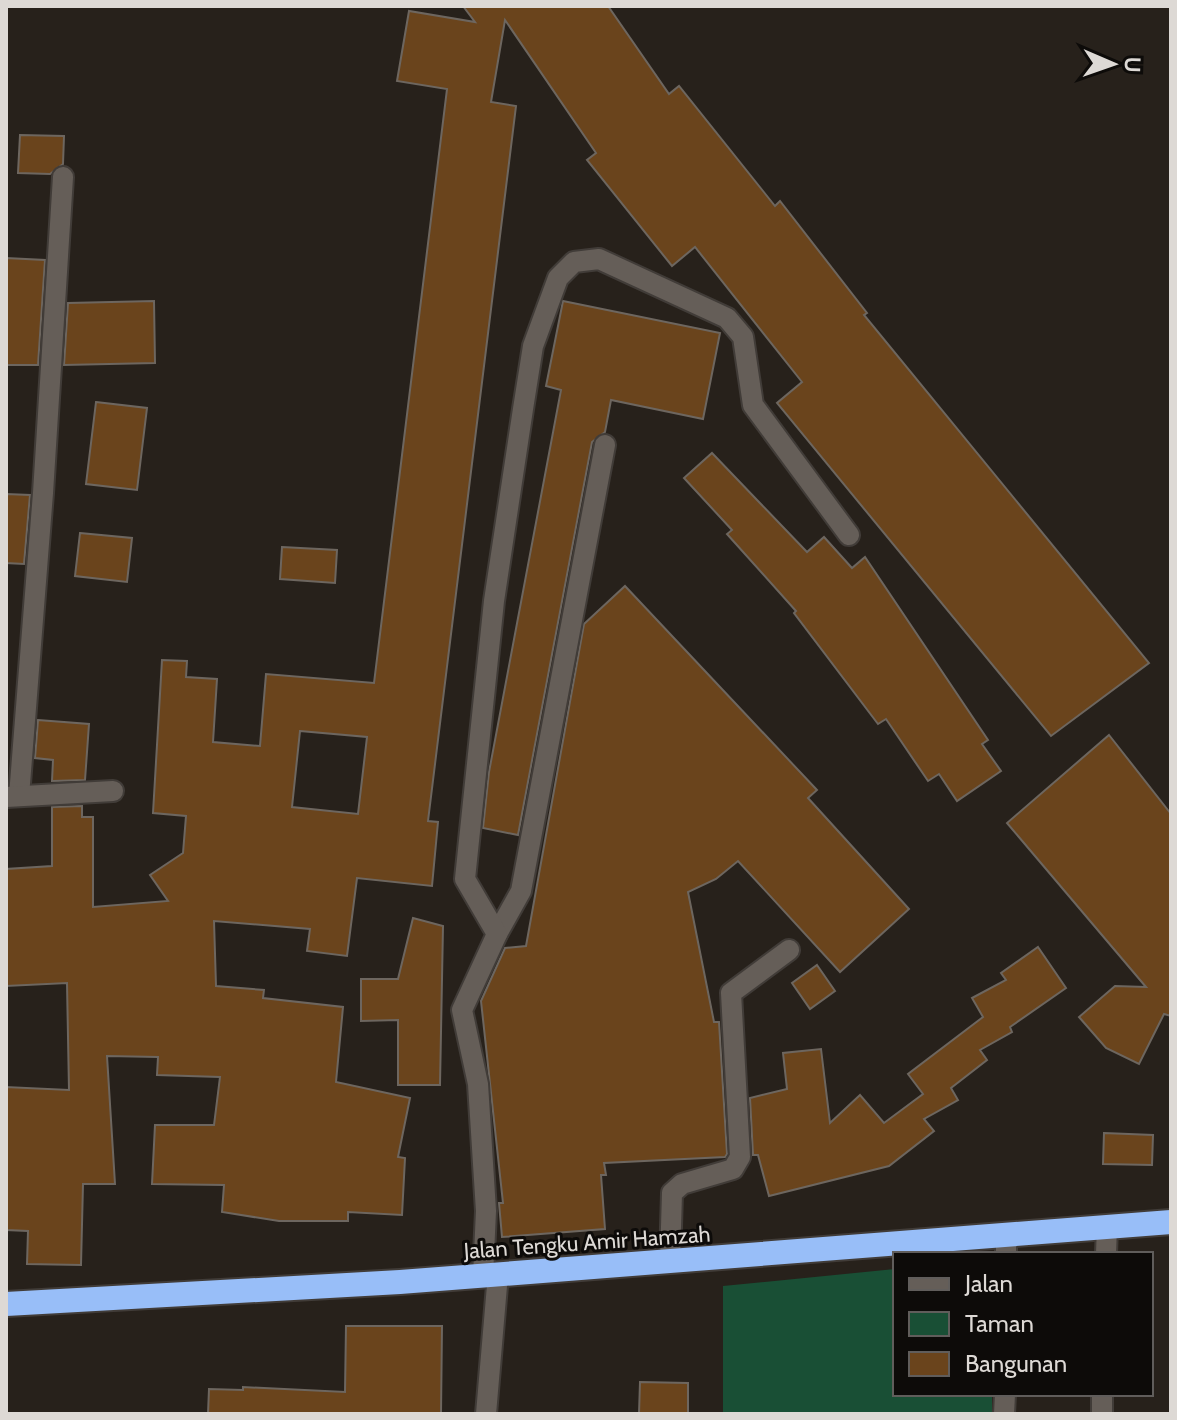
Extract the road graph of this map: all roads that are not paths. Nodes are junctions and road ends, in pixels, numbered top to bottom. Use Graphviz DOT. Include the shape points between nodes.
graph roads {
  1 [pos="63,177"];
  2 [pos="605,445"];
  3 [pos="849,535"];
  4 [pos="113,791"];
  5 [pos="13,797"];
  6 [pos="497,934"];
  7 [pos="789,950"];
  8 [pos="1171,1222"];
  9 [pos="1107,1226"];
  10 [pos="1006,1244"];
  11 [pos="1106,1252"];
  12 [pos="670,1261"];
  13 [pos="491,1275"];
  14 [pos="6,1304"];
  15 [pos="486,1414"];
  1 -- 5 [label="street" via="43,493"];
  2 -- 6 [label="street" via="521,891"];
  3 -- 6 [label="street" via="753,405 746,348 737,326 599,259 574,262 558,278 533,346 518,438 494,601 465,879"];
  4 -- 5 [label="street"];
  6 -- 13 [label="street" via="462,1010 478,1084"];
  7 -- 12 [label="street" via="731,993 740,1157 733,1169 682,1184 672,1193"];
  8 -- 9 [label="highway, Jalan Tengku Amir Hamzah"];
  9 -- 10 [label="highway, Jalan Tengku Amir Hamzah"];
  9 -- 11 [label="street"];
  10 -- 12 [label="highway, Jalan Tengku Amir Hamzah"];
  12 -- 13 [label="highway, Jalan Tengku Amir Hamzah"];
  13 -- 14 [label="highway, Jalan Tengku Amir Hamzah"];
  13 -- 15 [label="street"];
}
